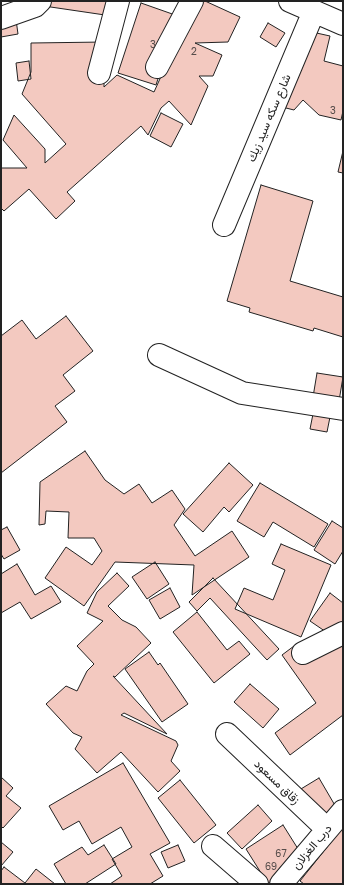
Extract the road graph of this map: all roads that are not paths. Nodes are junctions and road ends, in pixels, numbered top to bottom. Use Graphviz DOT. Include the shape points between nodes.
graph roads {
  1 [pos="40,1"];
  2 [pos="118,1"];
  3 [pos="192,1"];
  4 [pos="290,1"];
  5 [pos="314,11"];
  6 [pos="1,18"];
  7 [pos="343,24"];
  8 [pos="157,67"];
  9 [pos="99,73"];
  10 [pos="224,225"];
  11 [pos="159,355"];
  12 [pos="343,409"];
  13 [pos="343,633"];
  14 [pos="303,654"];
  15 [pos="227,734"];
  16 [pos="343,811"];
  17 [pos="327,830"];
  18 [pos="213,846"];
  19 [pos="257,884"];
  20 [pos="281,884"];
  1 -- 6 [label="street" via="35,6"];
  2 -- 9 [label="street"];
  3 -- 8 [label="street"];
  4 -- 5 [label="street"];
  5 -- 7 [label="street"];
  5 -- 10 [label="street, شارع سكه سيد زيك"];
  11 -- 12 [label="street" via="242,393"];
  13 -- 14 [label="street"];
  15 -- 17 [label="street, زقاق مسعود"];
  16 -- 17 [label="street, درب الغزلان"];
  17 -- 20 [label="street, درب الغزلان"];
  18 -- 19 [label="street"];
}
